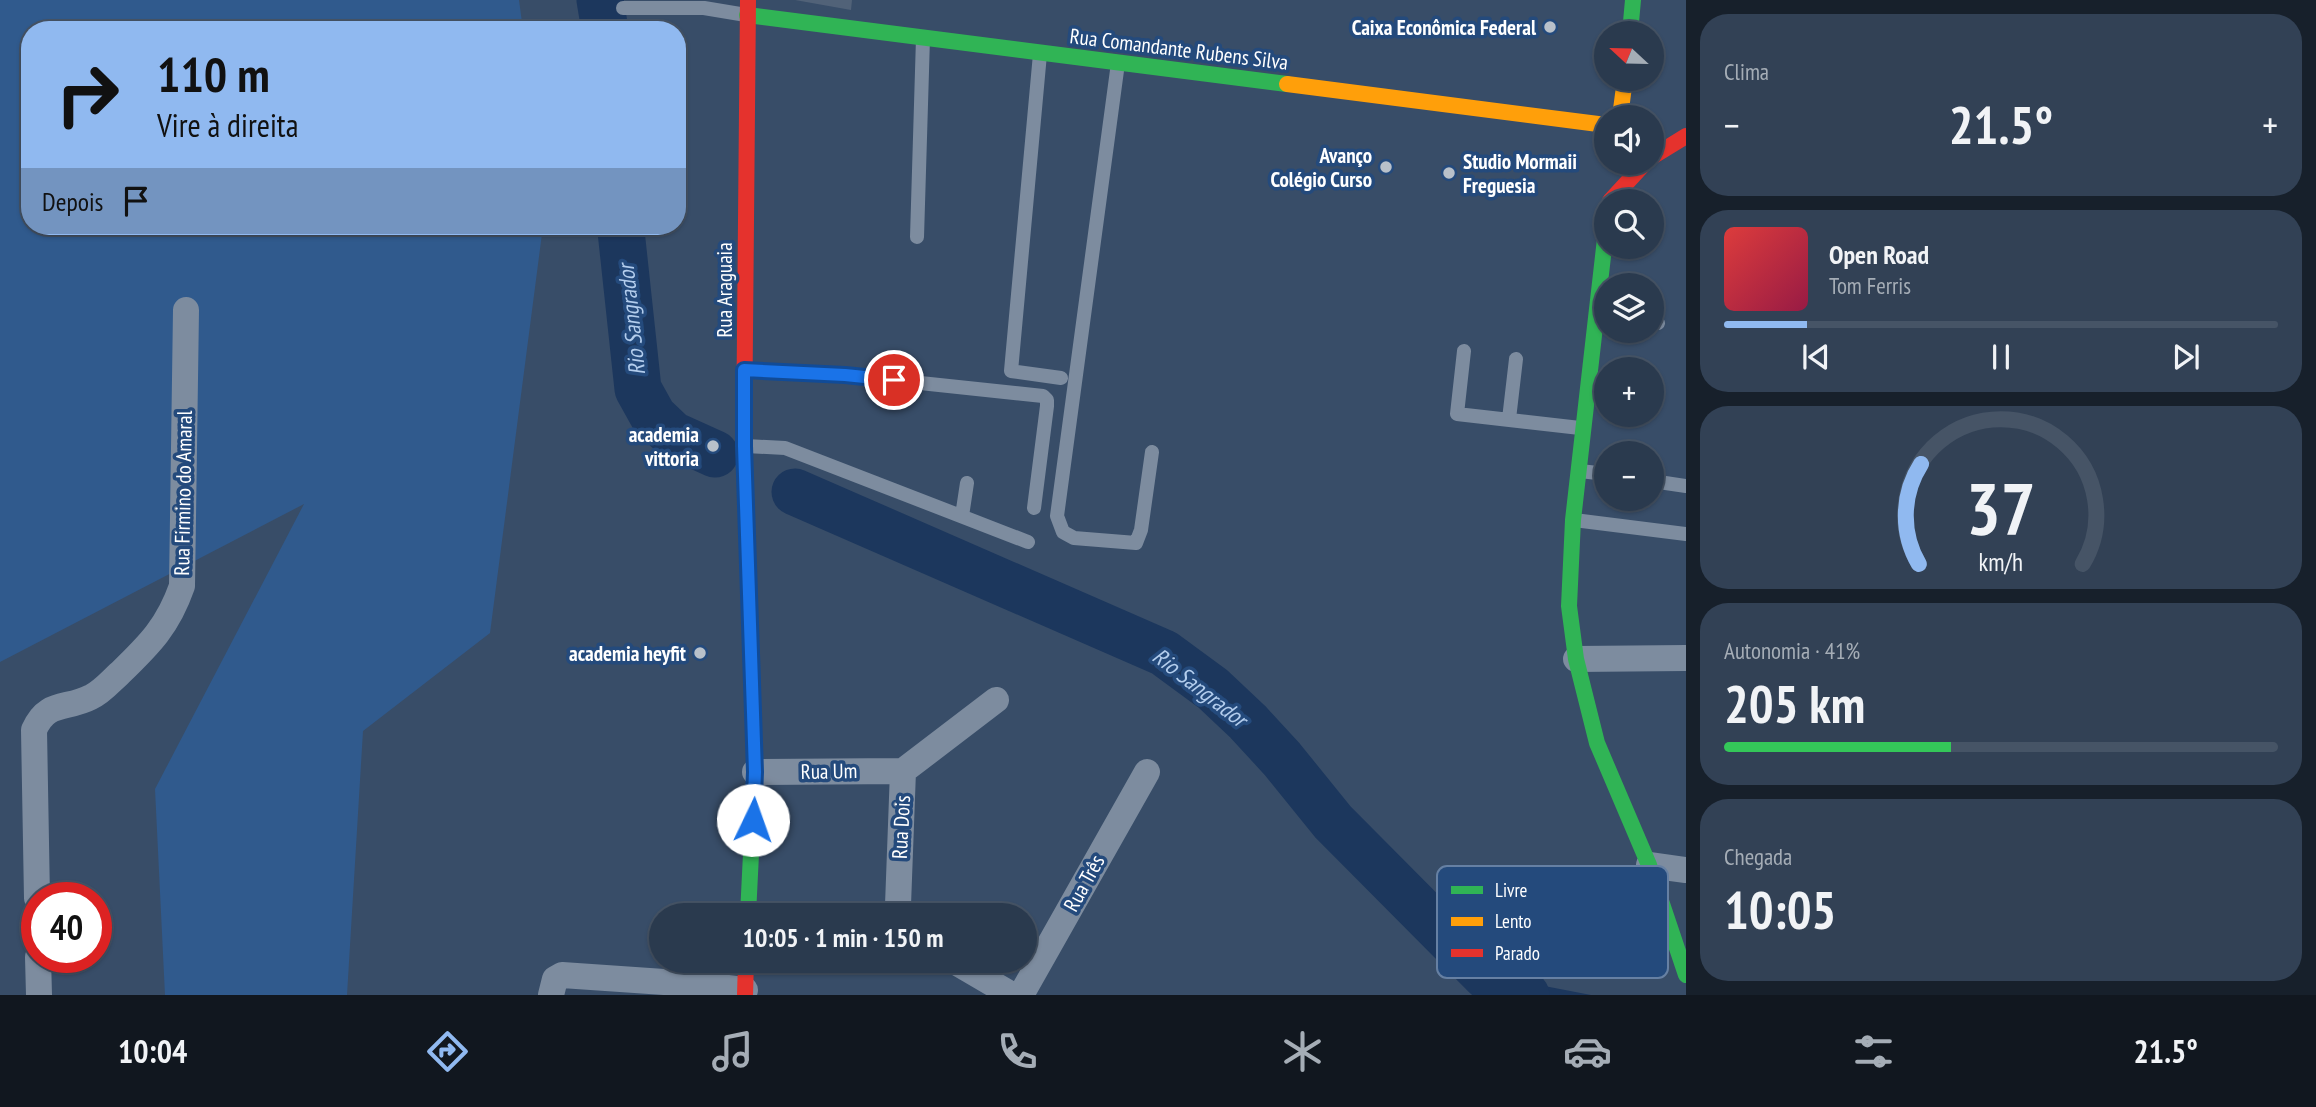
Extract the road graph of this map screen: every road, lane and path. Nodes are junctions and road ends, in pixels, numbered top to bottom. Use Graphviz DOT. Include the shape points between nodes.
graph roads {
  1 [pos="1633,0"];
  2 [pos="747,7"];
  3 [pos="623,8"];
  4 [pos="1631,21"];
  5 [pos="923,37"];
  6 [pos="1040,52"];
  7 [pos="1118,62"];
  8 [pos="1594,123"];
  9 [pos="1665,133"];
  10 [pos="1686,136"];
  11 [pos="1664,150"];
  12 [pos="1613,175"];
  13 [pos="1634,175"];
  14 [pos="1611,189"];
  15 [pos="1621,189"];
  16 [pos="917,237"];
  17 [pos="186,310"];
  18 [pos="1597,343"];
  19 [pos="1464,351"];
  20 [pos="1516,359"];
  21 [pos="744,370"];
  22 [pos="1062,378"];
  23 [pos="1509,419"];
  24 [pos="1583,428"];
  25 [pos="744,446"];
  26 [pos="1152,453"];
  27 [pos="1578,470"];
  28 [pos="1594,472"];
  29 [pos="967,483"];
  30 [pos="1664,483"];
  31 [pos="1686,486"];
  32 [pos="1034,508"];
  33 [pos="962,516"];
  34 [pos="1573,520"];
  35 [pos="1686,534"];
  36 [pos="1028,541"];
  37 [pos="1686,658"];
  38 [pos="1576,659"];
  39 [pos="996,700"];
  40 [pos="904,771"];
  41 [pos="755,772"];
  42 [pos="1147,772"];
  43 [pos="1649,865"];
  44 [pos="1656,866"];
  45 [pos="1668,868"];
  46 [pos="1686,870"];
  47 [pos="37,882"];
  48 [pos="749,903"];
  49 [pos="899,903"];
  50 [pos="1668,921"];
  51 [pos="38,973"];
  52 [pos="746,973"];
  53 [pos="974,973"];
  54 [pos="1686,975"];
  55 [pos="745,993"];
  56 [pos="39,995"];
  57 [pos="551,995"];
  58 [pos="1012,995"];
  59 [pos="1021,995"];
  1 -- 4 [label="street"];
  2 -- 3 [label="lane"];
  2 -- 5 [label="street, Rua Comandante Rubens Silva"];
  2 -- 21 [label="street, Rua Araguaia"];
  5 -- 6 [label="street, Rua Comandante Rubens Silva"];
  5 -- 16 [label="lane"];
  6 -- 7 [label="street, Rua Comandante Rubens Silva"];
  6 -- 22 [label="lane" via="1010,371"];
  7 -- 8 [label="street, Rua Comandante Rubens Silva"];
  7 -- 26 [label="lane" via="1058,516 1063,532 1074,538 1136,543 1142,530"];
  9 -- 10 [label="street"];
  10 -- 11 [label="street"];
  12 -- 14 [label="street"];
  13 -- 15 [label="street"];
  17 -- 47 [label="street, Rua Firmino do Amaral" via="182,586 160,631 110,683 93,697 51,708 39,718 34,730"];
  18 -- 24 [label="street"];
  19 -- 23 [label="lane" via="1457,414"];
  20 -- 23 [label="lane"];
  21 -- 25 [label="street, Rua Araguaia"];
  21 -- 32 [label="lane" via="845,375 1043,396 1047,406"];
  23 -- 24 [label="lane"];
  24 -- 27 [label="street"];
  25 -- 33 [label="lane" via="785,449"];
  25 -- 41 [label="street, Rua Araguaia"];
  27 -- 28 [label="lane"];
  27 -- 34 [label="street"];
  29 -- 33 [label="lane"];
  30 -- 31 [label="lane"];
  33 -- 36 [label="lane"];
  34 -- 35 [label="lane"];
  34 -- 38 [label="street" via="1569,606"];
  37 -- 38 [label="street"];
  38 -- 43 [label="street" via="1597,743"];
  39 -- 40 [label="street, Rua Dois"];
  40 -- 41 [label="street, Rua Um"];
  40 -- 49 [label="street, Rua Dois"];
  41 -- 48 [label="street, Rua Araguaia"];
  42 -- 59 [label="street, Rua Três"];
  43 -- 44 [label="street"];
  45 -- 46 [label="street"];
  50 -- 54 [label="street"];
  51 -- 56 [label="street"];
  52 -- 55 [label="street"];
  53 -- 58 [label="street"];
  55 -- 57 [label="street" via="693,984 562,975 555,979"];
}
